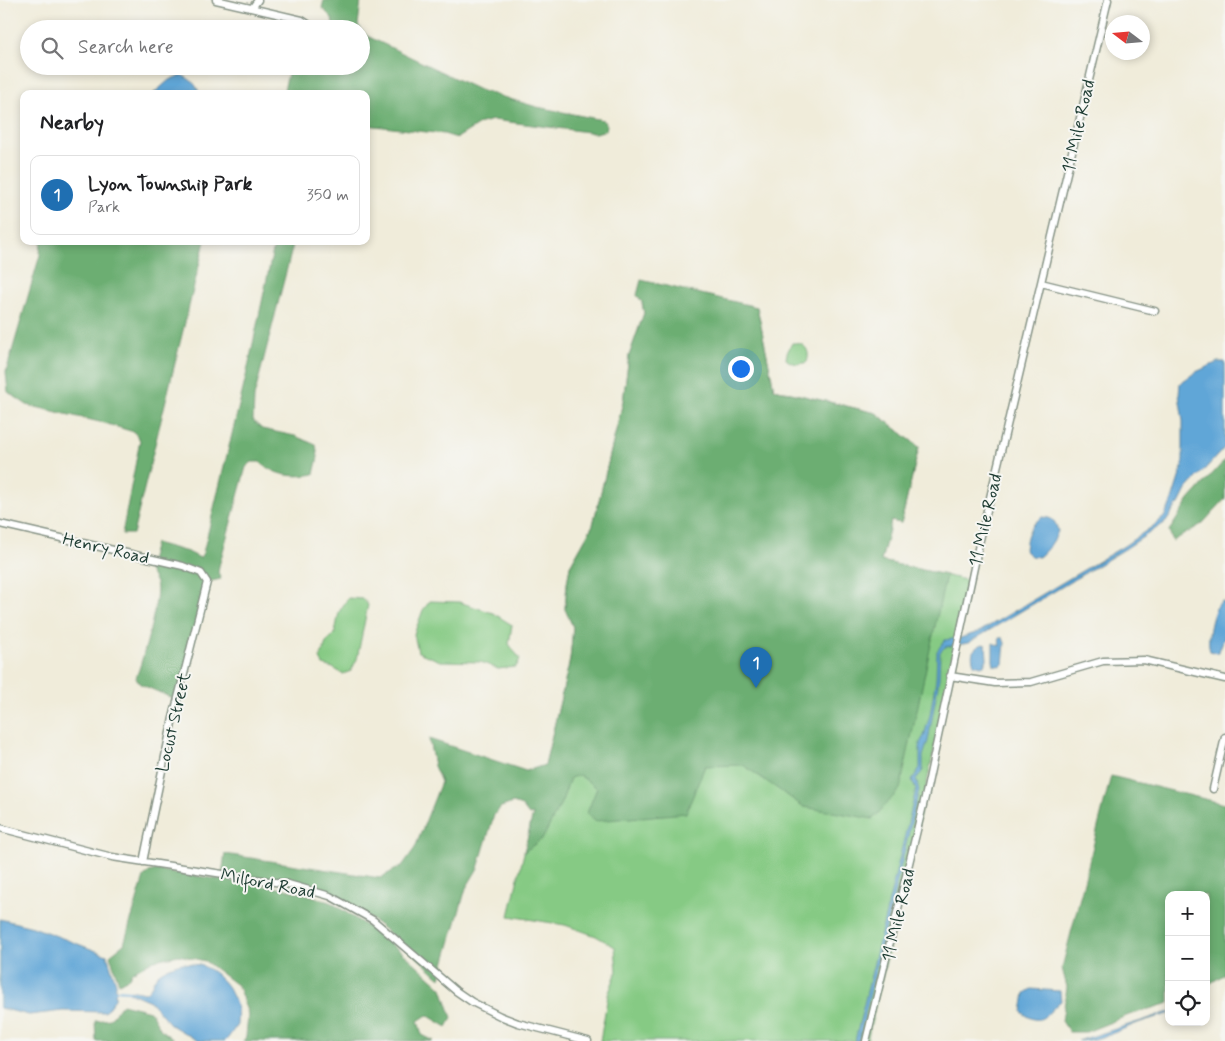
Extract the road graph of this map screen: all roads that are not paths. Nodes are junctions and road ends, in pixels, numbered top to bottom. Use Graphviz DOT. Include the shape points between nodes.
graph roads {
  1 [pos="216,0"];
  2 [pos="258,0"];
  3 [pos="1108,0"];
  4 [pos="252,8"];
  5 [pos="302,20"];
  6 [pos="1041,283"];
  7 [pos="1155,311"];
  8 [pos="0,524"];
  9 [pos="206,582"];
  10 [pos="950,676"];
  11 [pos="1225,679"];
  12 [pos="1225,737"];
  13 [pos="1213,789"];
  14 [pos="0,828"];
  15 [pos="142,862"];
  16 [pos="566,1038"];
  17 [pos="588,1041"];
  18 [pos="866,1041"];
  1 -- 4 [label="street"];
  2 -- 4 [label="street"];
  3 -- 6 [label="street, 11 Mile Road"];
  4 -- 5 [label="street"];
  6 -- 7 [label="street"];
  6 -- 10 [label="street, 11 Mile Road"];
  8 -- 9 [label="street, Henry Road" via="183,566 201,573"];
  9 -- 15 [label="street, Locust Street"];
  10 -- 11 [label="street" via="995,683 1031,682 1103,662 1144,660"];
  10 -- 18 [label="street, 11 Mile Road" via="923,807"];
  12 -- 13 [label="street"];
  14 -- 15 [label="street, Milford Road"];
  15 -- 16 [label="street, Milford Road" via="288,884 330,896 373,920 472,1002 518,1023"];
  16 -- 17 [label="street, Milford Road"];
}
